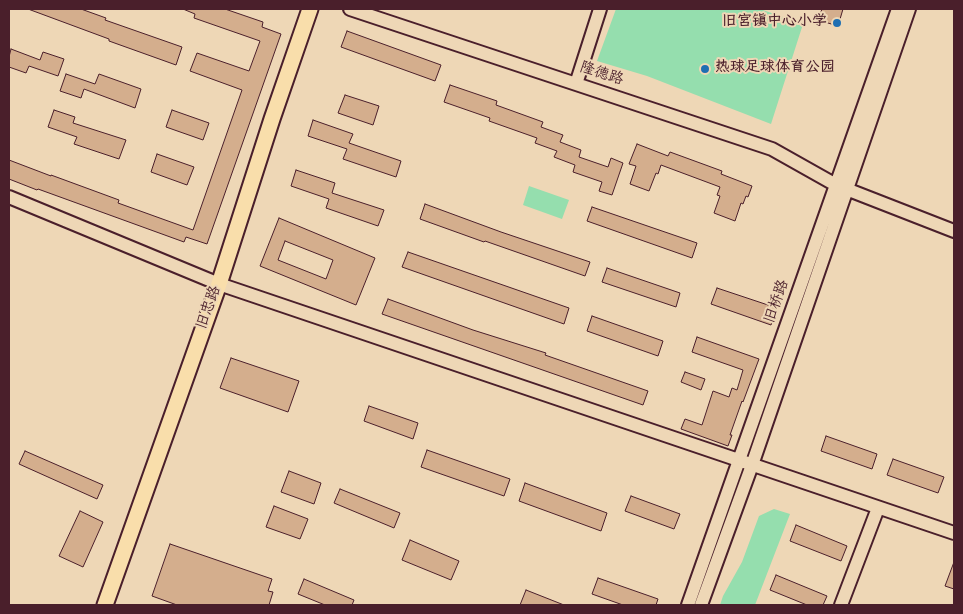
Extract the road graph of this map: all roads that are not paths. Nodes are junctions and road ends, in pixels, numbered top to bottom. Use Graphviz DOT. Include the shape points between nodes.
graph roads {
  1 [pos="310,9"];
  2 [pos="350,9"];
  3 [pos="600,9"];
  4 [pos="898,9"];
  5 [pos="909,9"];
  6 [pos="576,84"];
  7 [pos="842,187"];
  8 [pos="9,197"];
  9 [pos="954,231"];
  10 [pos="218,284"];
  11 [pos="739,461"];
  12 [pos="752,465"];
  13 [pos="878,508"];
  14 [pos="954,534"];
  15 [pos="105,605"];
  16 [pos="688,605"];
  17 [pos="701,605"];
  18 [pos="841,605"];
  1 -- 10 [label="main road, 旧忠路"];
  2 -- 6 [label="street, 隆德路"];
  3 -- 6 [label="street"];
  4 -- 7 [label="street, 旧桥路"];
  5 -- 7 [label="street, 旧桥路"];
  6 -- 7 [label="street, 隆德路" via="772,150"];
  7 -- 9 [label="street, 隆德路"];
  7 -- 11 [label="street, 旧桥路"];
  7 -- 12 [label="street, 旧桥路"];
  8 -- 10 [label="street"];
  10 -- 11 [label="street"];
  10 -- 15 [label="main road, 旧忠路"];
  11 -- 12 [label="street"];
  11 -- 16 [label="street, 旧桥路"];
  12 -- 13 [label="street"];
  12 -- 17 [label="street, 旧桥路"];
  13 -- 14 [label="street"];
  13 -- 18 [label="street"];
}
